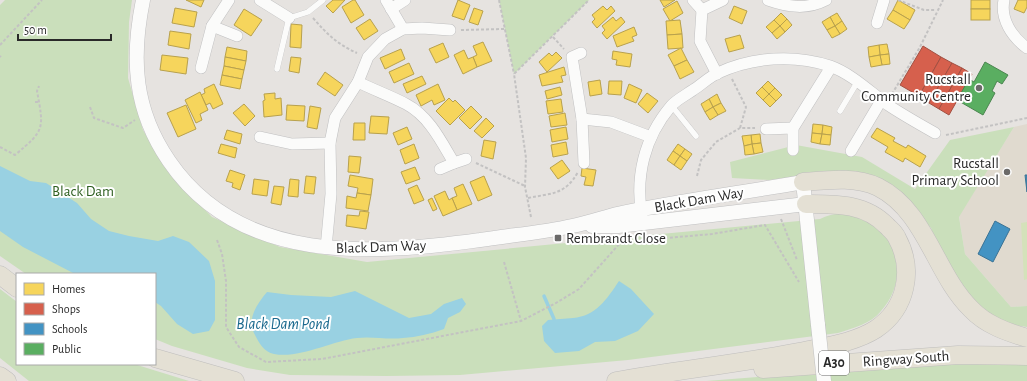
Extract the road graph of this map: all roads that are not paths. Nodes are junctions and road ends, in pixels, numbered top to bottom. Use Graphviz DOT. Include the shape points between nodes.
graph roads {
  1 [pos="143,0"];
  2 [pos="229,0"];
  3 [pos="261,0"];
  4 [pos="324,0"];
  5 [pos="405,0"];
  6 [pos="693,0"];
  7 [pos="723,0"];
  8 [pos="770,0"];
  9 [pos="826,0"];
  10 [pos="1004,0"];
  11 [pos="881,1"];
  12 [pos="389,5"];
  13 [pos="702,10"];
  14 [pos="288,18"];
  15 [pos="877,23"];
  16 [pos="212,26"];
  17 [pos="404,29"];
  18 [pos="450,30"];
  19 [pos="236,36"];
  20 [pos="1027,48"];
  21 [pos="576,55"];
  22 [pos="831,66"];
  23 [pos="200,68"];
  24 [pos="277,69"];
  25 [pos="717,74"];
  26 [pos="858,81"];
  27 [pos="358,82"];
  28 [pos="884,102"];
  29 [pos="671,105"];
  30 [pos="840,111"];
  31 [pos="582,119"];
  32 [pos="793,128"];
  33 [pos="766,129"];
  34 [pos="935,133"];
  35 [pos="696,136"];
  36 [pos="260,137"];
  37 [pos="651,137"];
  38 [pos="330,143"];
  39 [pos="292,144"];
  40 [pos="280,149"];
  41 [pos="793,150"];
  42 [pos="851,151"];
  43 [pos="466,159"];
  44 [pos="454,163"];
  45 [pos="584,163"];
  46 [pos="440,169"];
  47 [pos="803,182"];
  48 [pos="806,204"];
  49 [pos="642,217"];
  50 [pos="326,248"];
  51 [pos="0,275"];
  52 [pos="16,287"];
  53 [pos="1027,338"];
  54 [pos="1027,356"];
  55 [pos="156,358"];
  56 [pos="0,376"];
  57 [pos="7,381"];
  58 [pos="235,381"];
  59 [pos="616,381"];
  60 [pos="641,381"];
  61 [pos="824,381"];
  1 -- 50 [label="street, Black Dam Way" via="137,48 137,82 140,98 146,119 161,150 176,171 196,193 217,210 248,227 283,240"];
  2 -- 16 [label="street"];
  3 -- 14 [label="street"];
  4 -- 14 [label="lane" via="308,12"];
  5 -- 12 [label="street"];
  6 -- 13 [label="street"];
  7 -- 13 [label="street"];
  8 -- 9 [label="street" via="798,7 816,6"];
  10 -- 20 [label="street" via="1004,15 1012,36"];
  11 -- 15 [label="street"];
  12 -- 17 [label="street"];
  13 -- 25 [label="street" via="700,41"];
  14 -- 24 [label="lane"];
  16 -- 19 [label="street"];
  16 -- 23 [label="street"];
  17 -- 18 [label="street"];
  17 -- 27 [label="street" via="385,39 368,57"];
  21 -- 31 [label="street"];
  22 -- 25 [label="street" via="794,58 760,60"];
  22 -- 26 [label="street"];
  22 -- 32 [label="street"];
  25 -- 29 [label="street"];
  26 -- 28 [label="street"];
  26 -- 30 [label="lane"];
  27 -- 38 [label="street" via="335,118"];
  27 -- 44 [label="street" via="406,104 420,115 435,132"];
  28 -- 34 [label="street" via="912,125"];
  28 -- 42 [label="street"];
  29 -- 35 [label="lane"];
  29 -- 37 [label="street"];
  31 -- 37 [label="street" via="611,122"];
  31 -- 45 [label="street"];
  32 -- 33 [label="street"];
  32 -- 41 [label="street"];
  36 -- 39 [label="street"];
  37 -- 49 [label="street" via="639,181"];
  38 -- 39 [label="street"];
  38 -- 50 [label="street" via="331,194"];
  39 -- 40 [label="street"];
  43 -- 44 [label="street"];
  44 -- 46 [label="street"];
  47 -- 48 [label="street"];
  47 -- 49 [label="street, Black Dam Way"];
  47 -- 53 [label="main road" via="833,179 862,182 878,187 897,201 914,220 952,286 971,310 990,324"];
  48 -- 49 [label="street, Black Dam Way"];
  48 -- 59 [label="main road" via="850,205 870,212 896,235 903,249 906,280 900,303 891,316 876,328 837,344 780,356"];
  48 -- 61 [label="street, bridge"];
  49 -- 50 [label="street, Black Dam Way" via="616,214 573,226 453,244 392,249"];
  51 -- 52 [label="main road"];
  54 -- 60 [label="main road, Ringway South / A30" via="958,355"];
  55 -- 58 [label="main road"];
  56 -- 57 [label="main road"];
}
